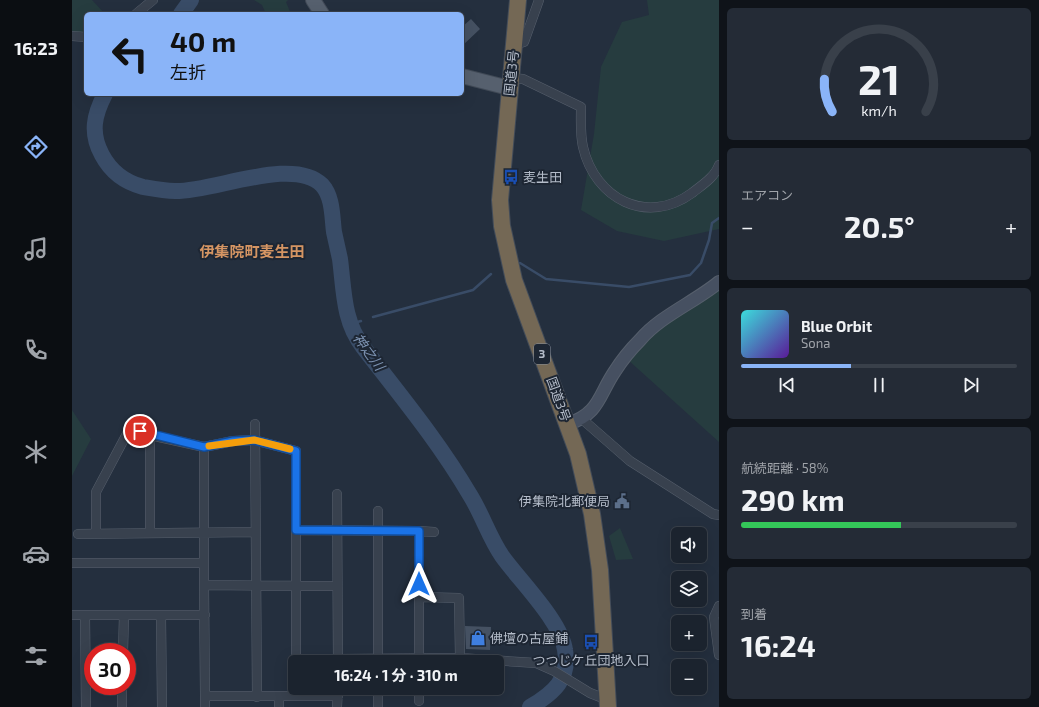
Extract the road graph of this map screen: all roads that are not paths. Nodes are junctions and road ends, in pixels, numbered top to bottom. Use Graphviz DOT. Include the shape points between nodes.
graph roads {
  1 [pos="153,0"];
  2 [pos="312,0"];
  3 [pos="518,0"];
  4 [pos="539,0"];
  5 [pos="138,12"];
  6 [pos="321,12"];
  7 [pos="72,36"];
  8 [pos="84,37"];
  9 [pos="514,45"];
  10 [pos="464,76"];
  11 [pos="510,83"];
  12 [pos="719,164"];
  13 [pos="719,282"];
  14 [pos="575,422"];
  15 [pos="255,424"];
  16 [pos="150,435"];
  17 [pos="254,440"];
  18 [pos="204,447"];
  19 [pos="337,494"];
  20 [pos="378,511"];
  21 [pos="719,515"];
  22 [pos="296,530"];
  23 [pos="336,531"];
  24 [pos="378,531"];
  25 [pos="419,531"];
  26 [pos="255,532"];
  27 [pos="434,532"];
  28 [pos="150,533"];
  29 [pos="78,534"];
  30 [pos="96,534"];
  31 [pos="204,534"];
  32 [pos="72,563"];
  33 [pos="204,563"];
  34 [pos="204,586"];
  35 [pos="256,586"];
  36 [pos="295,586"];
  37 [pos="337,586"];
  38 [pos="419,597"];
  39 [pos="719,606"];
  40 [pos="72,615"];
  41 [pos="85,615"];
  42 [pos="124,615"];
  43 [pos="162,615"];
  44 [pos="205,615"];
  45 [pos="123,643"];
  46 [pos="296,655"];
  47 [pos="338,655"];
  48 [pos="378,655"];
  49 [pos="419,655"];
  50 [pos="460,655"];
  51 [pos="719,655"];
  52 [pos="504,660"];
  53 [pos="288,693"];
  54 [pos="122,695"];
  55 [pos="338,695"];
  56 [pos="378,695"];
  57 [pos="419,695"];
  58 [pos="206,696"];
  59 [pos="278,696"];
  60 [pos="257,697"];
  61 [pos="419,701"];
  62 [pos="608,704"];
  63 [pos="86,707"];
  64 [pos="122,707"];
  65 [pos="162,707"];
  66 [pos="205,707"];
  67 [pos="278,707"];
  68 [pos="337,707"];
  69 [pos="378,707"];
  1 -- 5 [label="street"];
  2 -- 6 [label="main road"];
  3 -- 9 [label="highway, 国道3号 / 3"];
  4 -- 9 [label="street" via="524,42"];
  7 -- 8 [label="street"];
  9 -- 11 [label="highway, 国道3号 / 3"];
  10 -- 11 [label="main road"];
  11 -- 12 [label="street" via="523,79 581,107 583,146 594,175 613,195 640,207 662,208 680,201 710,180"];
  11 -- 14 [label="highway, 国道3号 / 3" via="500,200 504,238 514,280"];
  13 -- 14 [label="street" via="640,338 614,372 593,409"];
  14 -- 21 [label="street" via="678,493"];
  14 -- 62 [label="highway, 国道3号 / 3" via="578,454 592,514 600,570"];
  15 -- 17 [label="street"];
  16 -- 18 [label="street"];
  16 -- 28 [label="street"];
  16 -- 30 [label="street" via="130,428 96,492"];
  17 -- 18 [label="street"];
  17 -- 22 [label="street" via="296,451"];
  17 -- 26 [label="street"];
  18 -- 31 [label="street"];
  19 -- 23 [label="street"];
  20 -- 24 [label="street"];
  22 -- 23 [label="street"];
  22 -- 36 [label="street"];
  23 -- 24 [label="street"];
  23 -- 37 [label="street"];
  24 -- 25 [label="street"];
  24 -- 48 [label="street"];
  25 -- 27 [label="street"];
  25 -- 38 [label="street"];
  26 -- 31 [label="street"];
  26 -- 35 [label="street"];
  28 -- 30 [label="street"];
  28 -- 31 [label="street"];
  29 -- 30 [label="street"];
  31 -- 33 [label="street"];
  32 -- 33 [label="street"];
  33 -- 34 [label="street"];
  34 -- 35 [label="street"];
  34 -- 44 [label="street"];
  35 -- 36 [label="street"];
  35 -- 60 [label="street"];
  36 -- 37 [label="street"];
  36 -- 46 [label="street"];
  37 -- 47 [label="street"];
  38 -- 49 [label="street"];
  38 -- 50 [label="street" via="459,598"];
  39 -- 51 [label="street" via="714,617"];
  40 -- 41 [label="street"];
  41 -- 42 [label="street"];
  41 -- 63 [label="street"];
  42 -- 43 [label="street"];
  42 -- 45 [label="street"];
  43 -- 44 [label="street"];
  43 -- 65 [label="street"];
  44 -- 58 [label="street"];
  52 -- 62 [label="street" via="536,663"];
  53 -- 59 [label="street"];
  54 -- 64 [label="street"];
  55 -- 68 [label="street"];
  56 -- 69 [label="street"];
  57 -- 61 [label="street"];
  58 -- 60 [label="street"];
  58 -- 66 [label="street"];
  59 -- 60 [label="street"];
  59 -- 67 [label="street"];
}
